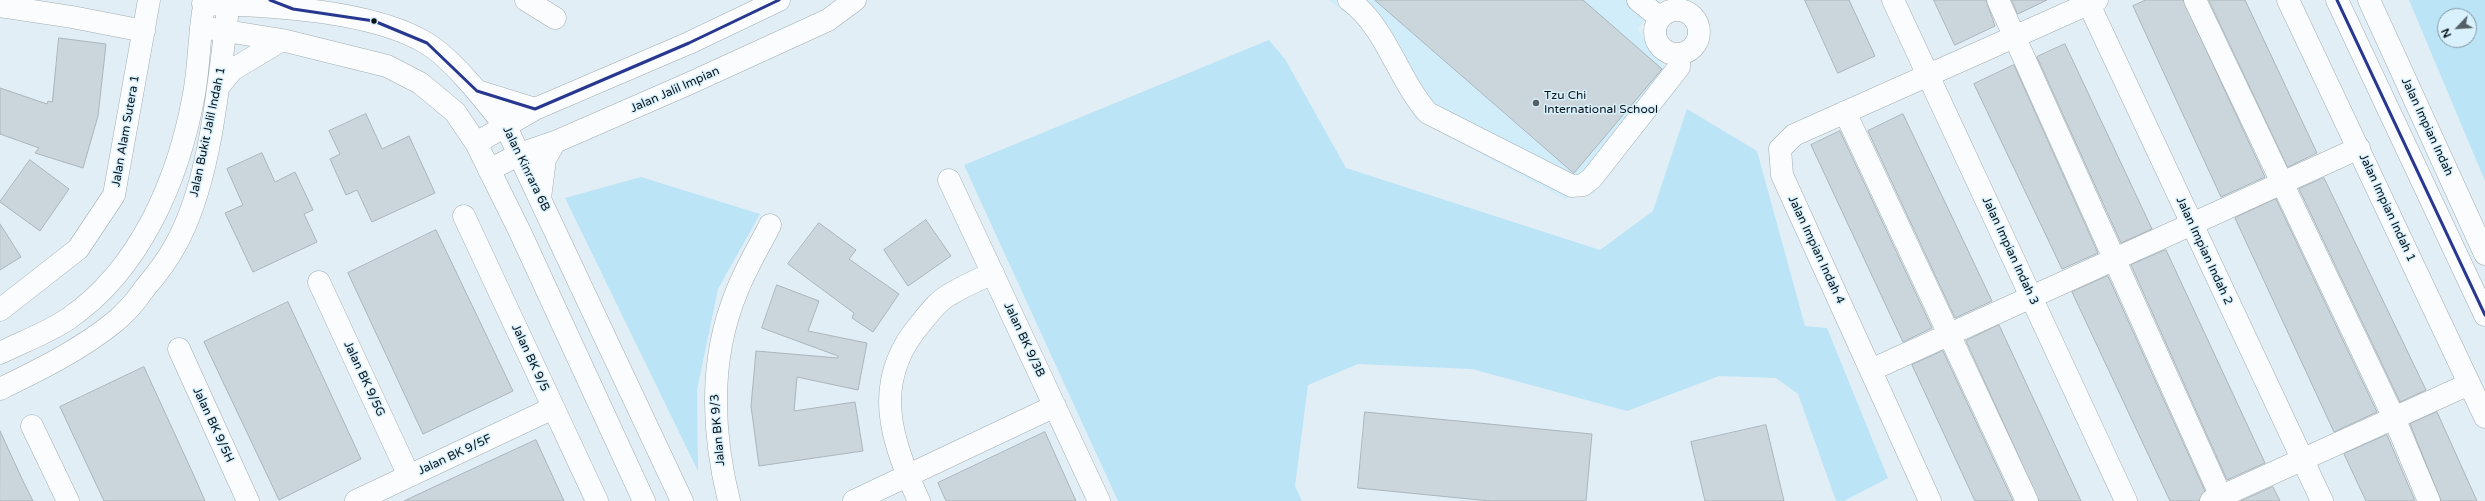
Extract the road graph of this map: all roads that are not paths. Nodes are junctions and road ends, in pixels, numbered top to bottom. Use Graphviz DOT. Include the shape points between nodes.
graph roads {
  1 [pos="148,0"];
  2 [pos="270,0"];
  3 [pos="526,0"];
  4 [pos="779,0"];
  5 [pos="855,0"];
  6 [pos="1349,0"];
  7 [pos="1638,0"];
  8 [pos="1893,0"];
  9 [pos="1998,0"];
  10 [pos="2195,0"];
  11 [pos="2288,0"];
  12 [pos="2337,0"];
  13 [pos="2369,0"];
  14 [pos="2091,1"];
  15 [pos="204,2"];
  16 [pos="229,2"];
  17 [pos="0,6"];
  18 [pos="1688,6"];
  19 [pos="293,9"];
  20 [pos="555,18"];
  21 [pos="1660,18"];
  22 [pos="201,27"];
  23 [pos="225,31"];
  24 [pos="144,32"];
  25 [pos="2015,37"];
  26 [pos="282,40"];
  27 [pos="1679,54"];
  28 [pos="1928,75"];
  29 [pos="219,86"];
  30 [pos="477,91"];
  31 [pos="535,109"];
  32 [pos="1846,112"];
  33 [pos="506,127"];
  34 [pos="554,142"];
  35 [pos="476,143"];
  36 [pos="2359,148"];
  37 [pos="520,154"];
  38 [pos="489,170"];
  39 [pos="949,180"];
  40 [pos="2280,184"];
  41 [pos="540,198"];
  42 [pos="464,216"];
  43 [pos="2192,224"];
  44 [pos="770,225"];
  45 [pos="2485,254"];
  46 [pos="2113,260"];
  47 [pos="993,274"];
  48 [pos="319,282"];
  49 [pos="2031,297"];
  50 [pos="0,310"];
  51 [pos="2485,315"];
  52 [pos="1949,334"];
  53 [pos="179,349"];
  54 [pos="0,353"];
  55 [pos="1871,370"];
  56 [pos="2469,384"];
  57 [pos="0,389"];
  58 [pos="1055,406"];
  59 [pos="553,408"];
  60 [pos="2485,417"];
  61 [pos="2394,418"];
  62 [pos="32,426"];
  63 [pos="2302,460"];
  64 [pos="410,476"];
  65 [pos="907,476"];
  66 [pos="1928,500"];
  67 [pos="2218,500"];
  68 [pos="68,501"];
  69 [pos="248,501"];
  70 [pos="356,501"];
  71 [pos="597,501"];
  72 [pos="644,501"];
  73 [pos="682,501"];
  74 [pos="729,501"];
  75 [pos="854,501"];
  76 [pos="919,501"];
  77 [pos="1099,501"];
  78 [pos="2027,501"];
  79 [pos="2126,501"];
  80 [pos="2322,501"];
  81 [pos="2429,501"];
  1 -- 24 [label="street, Jalan Alam Sutera 1"];
  2 -- 19 [label="street"];
  3 -- 20 [label="street"];
  4 -- 31 [label="street" via="689,43"];
  5 -- 34 [label="street, Jalan Jalil Impian" via="828,20"];
  6 -- 27 [label="street" via="1362,10 1377,28 1415,98 1428,113 1572,186 1583,185 1592,178 1679,68"];
  7 -- 21 [label="street"];
  8 -- 28 [label="street, Jalan Impian Indah 3"];
  9 -- 25 [label="street"];
  10 -- 40 [label="street"];
  11 -- 36 [label="street, Jalan Impian Indah 1"];
  12 -- 51 [label="street"];
  13 -- 45 [label="street, Jalan Impian Indah"];
  14 -- 25 [label="street, Jalan Impian Indah 4"];
  14 -- 43 [label="street, Jalan Impian Indah 2"];
  15 -- 16 [label="street, Jalan Kinrara 6B"];
  15 -- 22 [label="street, Jalan Bukit Jalil Indah 1"];
  16 -- 19 [label="street, Jalan Kinrara 6B"];
  16 -- 23 [label="street, Jalan Bukit Jalil Indah 1"];
  17 -- 24 [label="street"];
  18 -- 21 [label="street" via="1664,14"];
  18 -- 27 [label="street" via="1698,23 1699,37 1692,48"];
  19 -- 30 [label="street, Jalan Kinrara 6B" via="374,22 427,43"];
  21 -- 27 [label="street" via="1656,25 1656,39 1665,50"];
  22 -- 23 [label="street"];
  22 -- 54 [label="street, Jalan Bukit Jalil Indah 1" via="194,93 180,152 168,185 138,244 114,276 91,300 67,319"];
  23 -- 26 [label="street"];
  23 -- 29 [label="street, Jalan Bukit Jalil Indah 1"];
  24 -- 50 [label="street, Jalan Alam Sutera 1" via="114,195 78,249"];
  25 -- 28 [label="street, Jalan Impian Indah 4"];
  25 -- 46 [label="street"];
  26 -- 29 [label="street" via="238,65"];
  26 -- 35 [label="street" via="387,66 405,74 445,101"];
  28 -- 32 [label="street, Jalan Impian Indah 4"];
  28 -- 49 [label="street, Jalan Impian Indah 3"];
  29 -- 57 [label="street, Jalan Bukit Jalil Indah 1" via="204,162 190,213 176,246 160,270 114,323 79,348"];
  30 -- 31 [label="street"];
  30 -- 33 [label="street, Jalan Kinrara 6B"];
  31 -- 33 [label="street"];
  32 -- 52 [label="street"];
  32 -- 55 [label="street, Jalan Impian Indah 4" via="1794,135 1780,149 1782,176"];
  33 -- 35 [label="street"];
  33 -- 37 [label="street, Jalan Kinrara 6B"];
  34 -- 37 [label="street, Jalan Jalil Impian"];
  34 -- 41 [label="street" via="545,159"];
  35 -- 38 [label="street"];
  36 -- 40 [label="street"];
  36 -- 56 [label="street, Jalan Impian Indah 1"];
  37 -- 38 [label="street, Jalan Jalil Impian"];
  37 -- 41 [label="street, Jalan Kinrara 6B"];
  38 -- 72 [label="street"];
  39 -- 47 [label="street, Jalan BK 9/3B"];
  40 -- 43 [label="street"];
  40 -- 61 [label="street"];
  41 -- 73 [label="street, Jalan Kinrara 6B"];
  42 -- 59 [label="street, Jalan BK 9/5"];
  43 -- 46 [label="street"];
  43 -- 63 [label="street, Jalan Impian Indah 2"];
  44 -- 74 [label="street, Jalan BK 9/3" via="736,291 721,347 714,391 720,464"];
  46 -- 49 [label="street"];
  46 -- 67 [label="street"];
  47 -- 58 [label="street, Jalan BK 9/3B"];
  47 -- 65 [label="street" via="948,295 903,345 892,372 889,401 897,452"];
  48 -- 64 [label="street, Jalan BK 9/5G"];
  49 -- 52 [label="street"];
  49 -- 79 [label="street, Jalan Impian Indah 3"];
  52 -- 55 [label="street"];
  52 -- 78 [label="street"];
  53 -- 69 [label="street, Jalan BK 9/5H"];
  55 -- 66 [label="street, Jalan Impian Indah 4"];
  56 -- 60 [label="street, Jalan Impian Indah 1"];
  56 -- 61 [label="street"];
  58 -- 65 [label="street"];
  58 -- 77 [label="street, Jalan BK 9/3B"];
  59 -- 64 [label="street, Jalan BK 9/5F"];
  59 -- 71 [label="street, Jalan BK 9/5"];
  61 -- 63 [label="street"];
  61 -- 81 [label="street"];
  62 -- 68 [label="street"];
  63 -- 67 [label="street"];
  63 -- 80 [label="street, Jalan Impian Indah 2"];
  64 -- 70 [label="street, Jalan BK 9/5F"];
  65 -- 75 [label="street"];
  65 -- 76 [label="street"];
}
